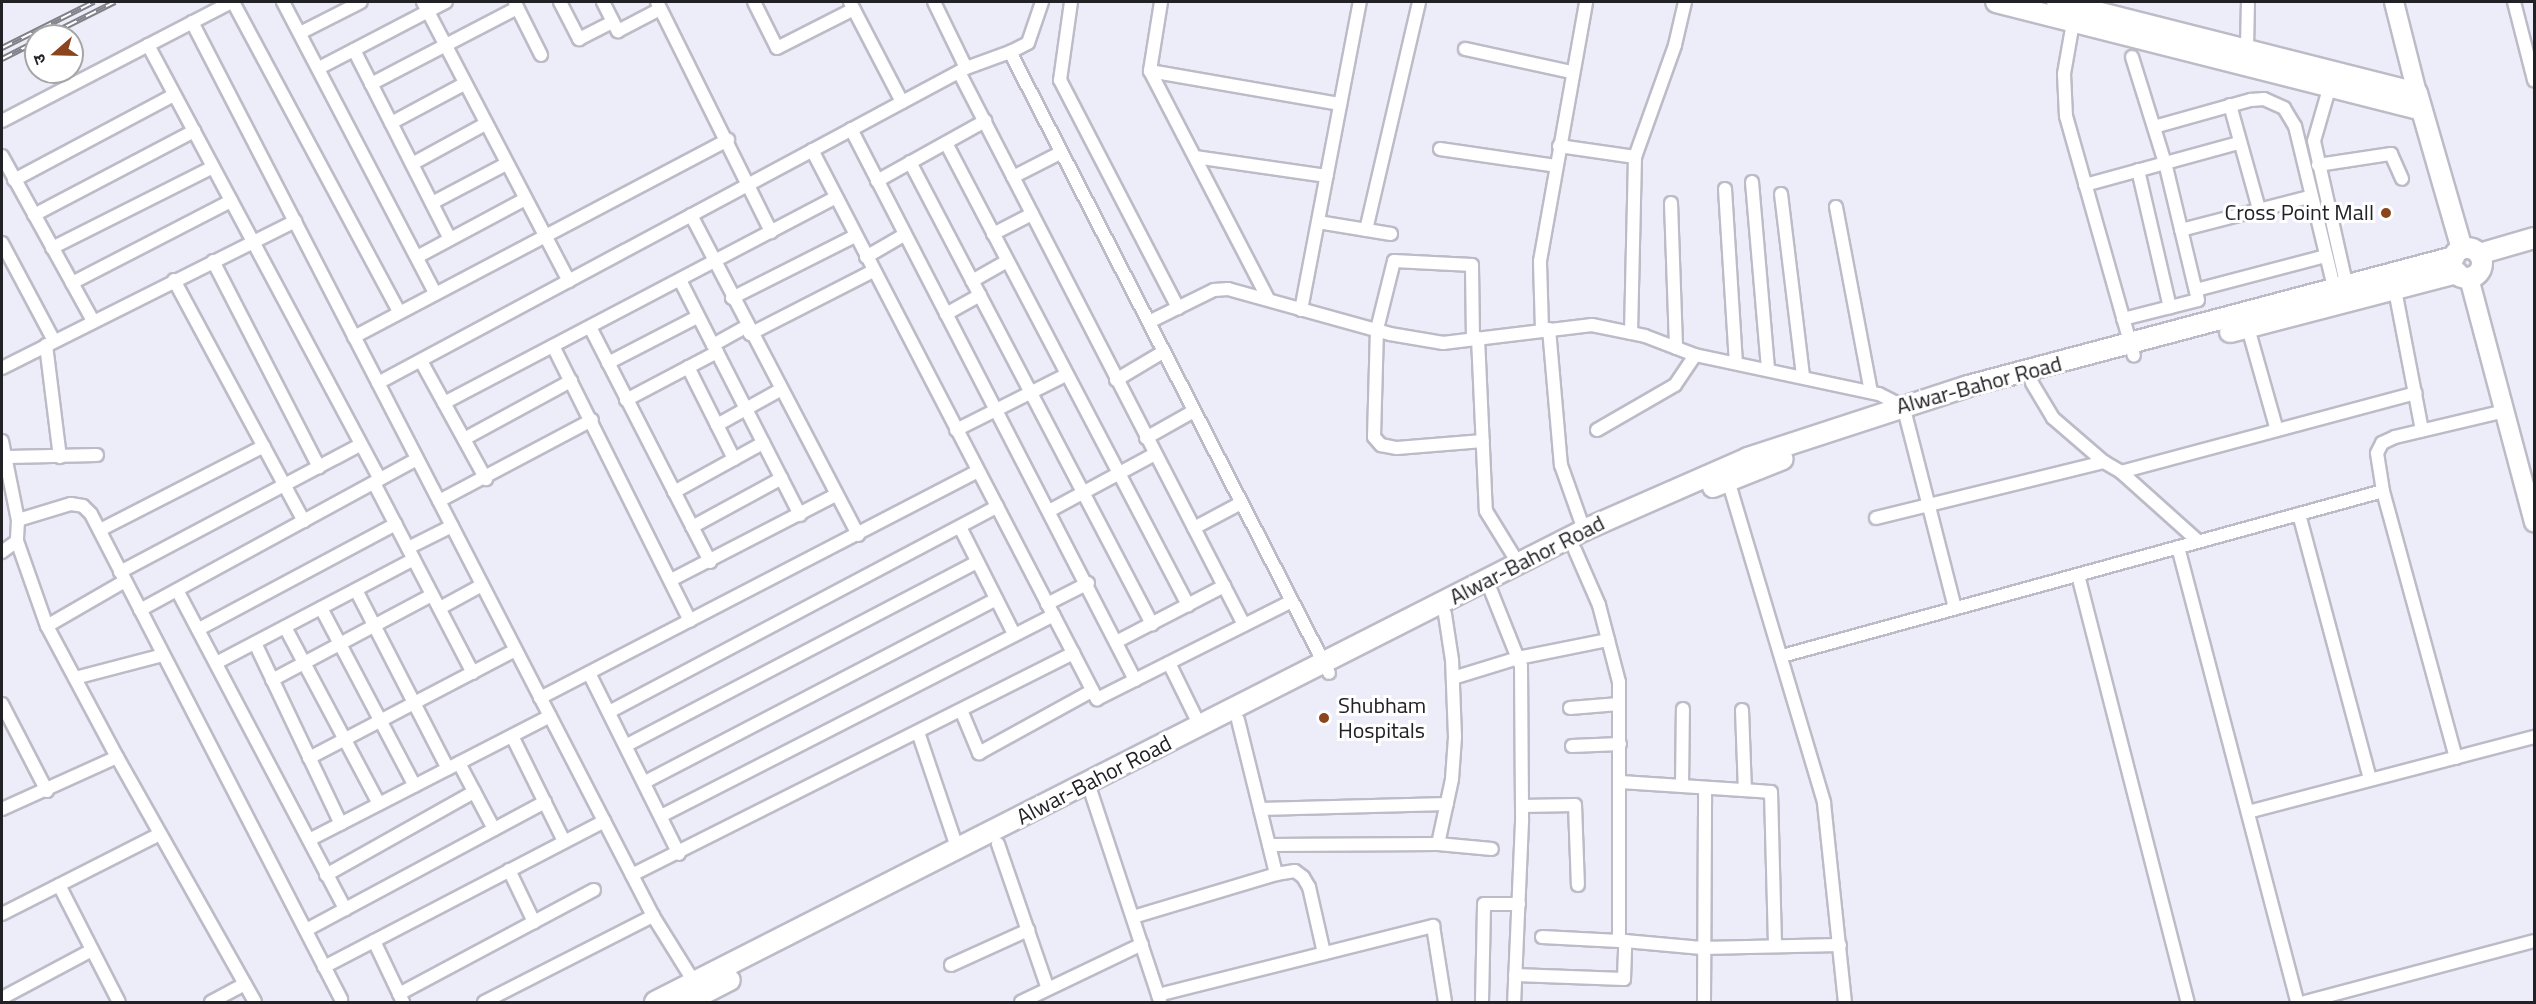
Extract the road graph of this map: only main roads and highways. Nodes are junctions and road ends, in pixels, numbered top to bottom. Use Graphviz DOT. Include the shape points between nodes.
graph roads {
  1 [pos="1996,2"];
  2 [pos="2069,10"];
  3 [pos="2332,77"];
  4 [pos="2535,238"];
  5 [pos="2535,252"];
  6 [pos="2467,263"];
  7 [pos="2133,350"];
  8 [pos="1904,411"];
  9 [pos="1327,668"];
  10 [pos="1090,789"];
  11 [pos="694,996"];
  12 [pos="655,1002"];
  1 -- 2 [label="main road"];
  2 -- 3 [label="main road"];
  2 -- 3 [label="main road" via="2247,48"];
  3 -- 6 [label="main road" via="2420,102"];
  4 -- 6 [label="main road"];
  5 -- 6 [label="main road"];
  6 -- 7 [label="main road, Alwar-Bahor Road" via="2341,289"];
  6 -- 7 [label="main road, Alwar-Bahor Road" via="2395,290 2248,328"];
  7 -- 8 [label="main road, Alwar-Bahor Road"];
  7 -- 8 [label="main road, Alwar-Bahor Road" via="2032,383"];
  8 -- 9 [label="main road, Alwar-Bahor Road" via="1728,480"];
  8 -- 9 [label="main road, Alwar-Bahor Road" via="1748,458 1584,530"];
  9 -- 10 [label="main road, Alwar-Bahor Road" via="1238,720"];
  9 -- 10 [label="main road, Alwar-Bahor Road" via="1200,726"];
  10 -- 11 [label="main road, Alwar-Bahor Road" via="958,850"];
  10 -- 11 [label="main road, Alwar-Bahor Road" via="999,844"];
  11 -- 12 [label="main road, Alwar-Bahor Road"];
}
